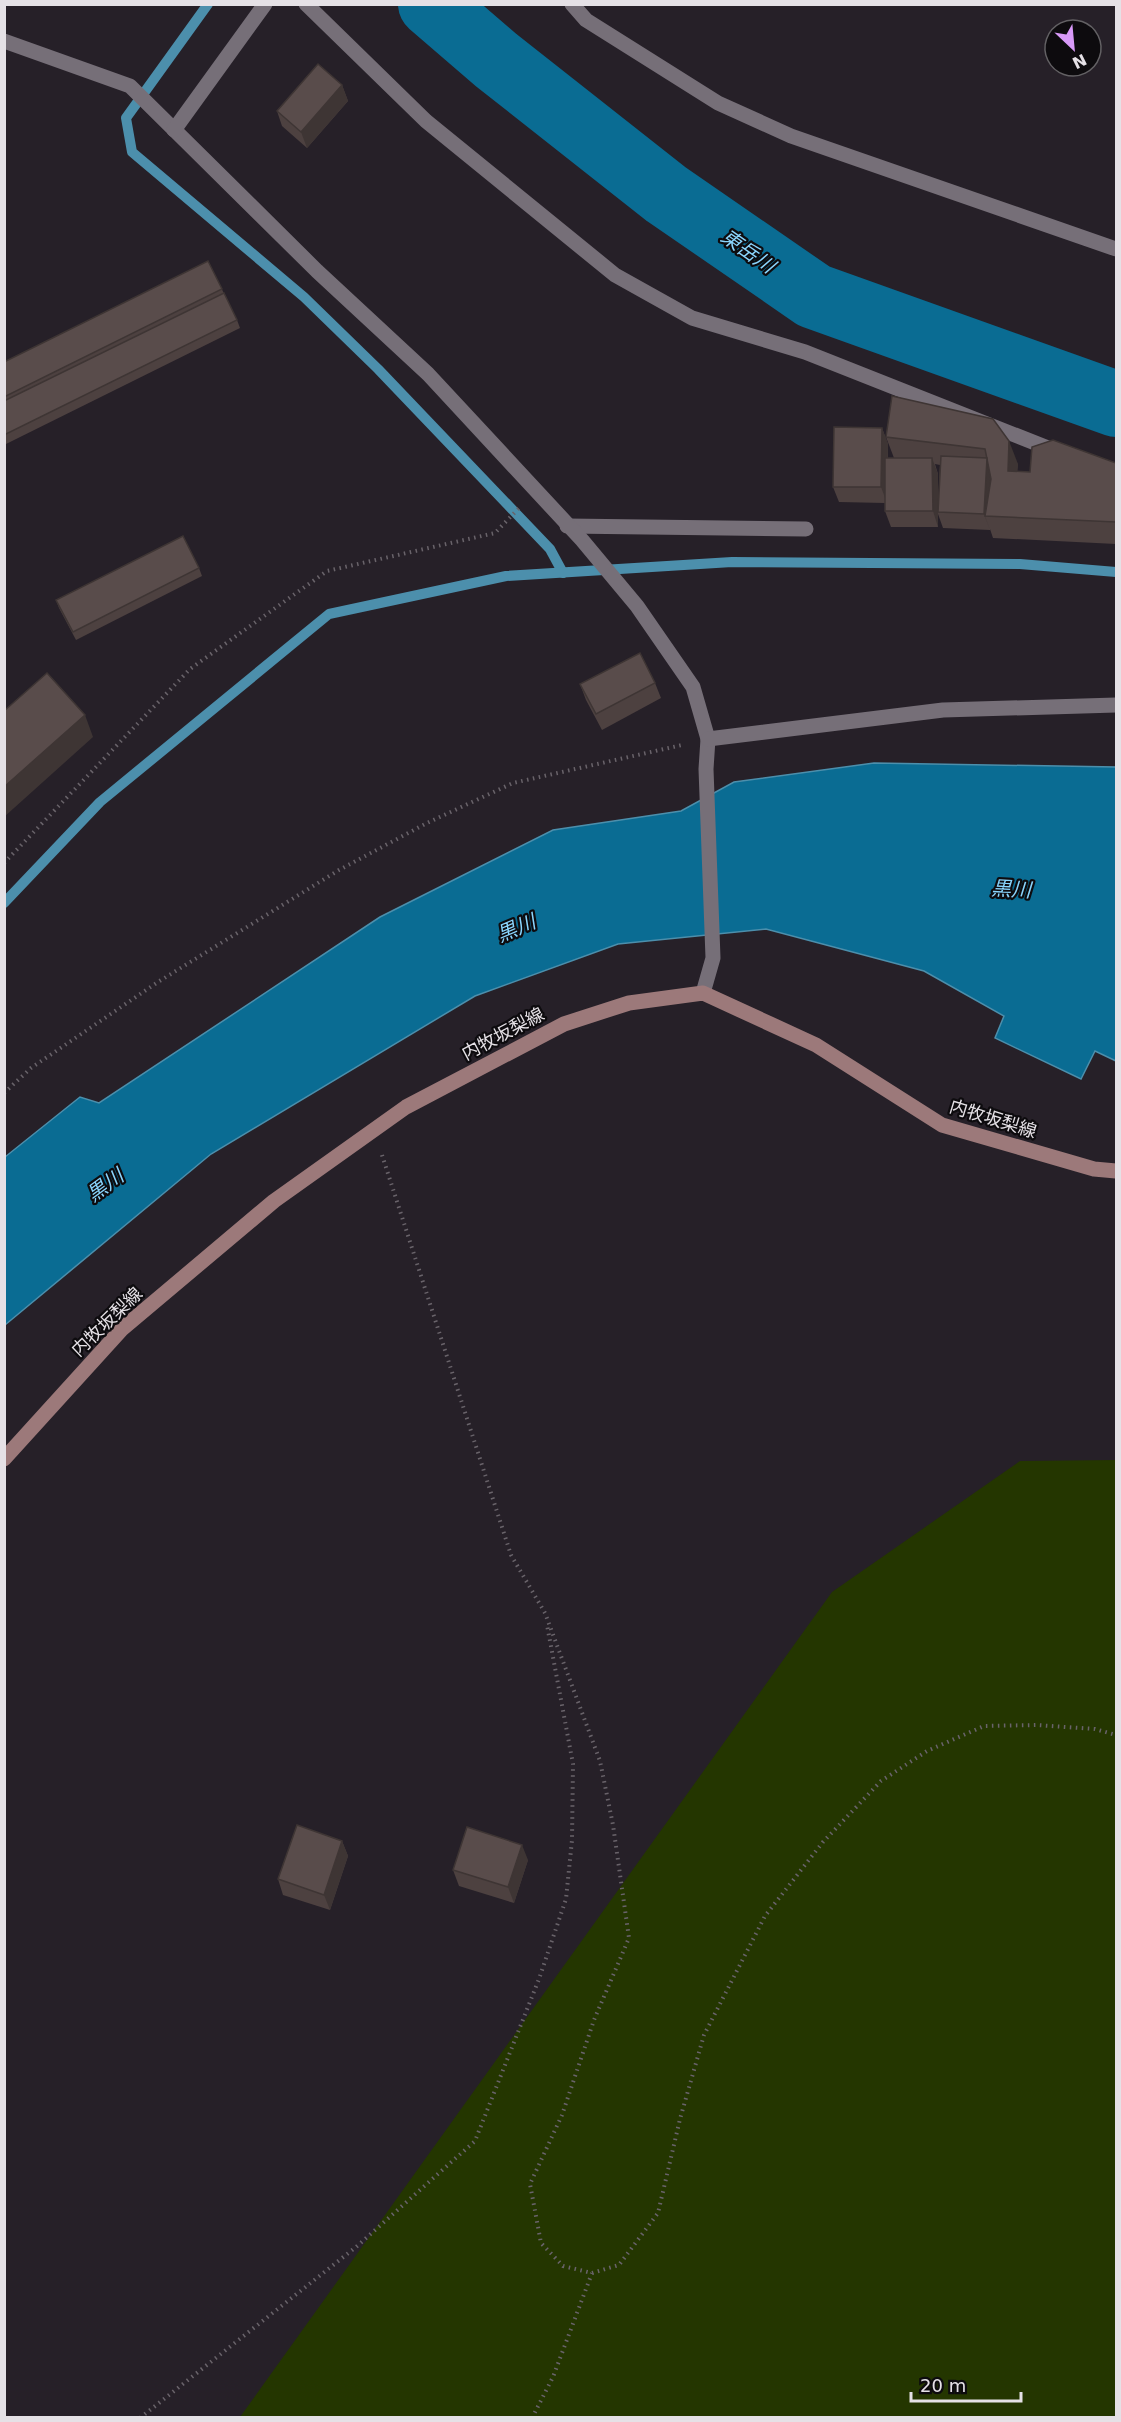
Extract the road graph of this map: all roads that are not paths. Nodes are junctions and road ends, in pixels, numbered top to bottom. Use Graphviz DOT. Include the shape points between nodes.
graph roads {
  1 [pos="266,4"];
  2 [pos="306,4"];
  3 [pos="572,4"];
  4 [pos="4,41"];
  5 [pos="174,130"];
  6 [pos="1116,249"];
  7 [pos="1072,458"];
  8 [pos="567,526"];
  9 [pos="806,530"];
  10 [pos="1116,705"];
  11 [pos="708,739"];
  12 [pos="703,993"];
  13 [pos="1116,1171"];
  14 [pos="4,1460"];
  1 -- 5 [label="street"];
  2 -- 7 [label="street" via="426,122 615,275 692,318 805,352"];
  3 -- 6 [label="street" via="586,20 728,108 791,136"];
  4 -- 5 [label="street" via="130,86"];
  5 -- 8 [label="street" via="428,374"];
  8 -- 9 [label="street"];
  8 -- 11 [label="street" via="637,606 693,687"];
  10 -- 11 [label="street" via="943,710"];
  11 -- 12 [label="street" via="713,958"];
  12 -- 13 [label="main road, 内牧坂梨線" via="816,1045 942,1125 1094,1169"];
  12 -- 14 [label="main road, 内牧坂梨線" via="629,1003 564,1024 406,1107 274,1201 122,1329"];
}
